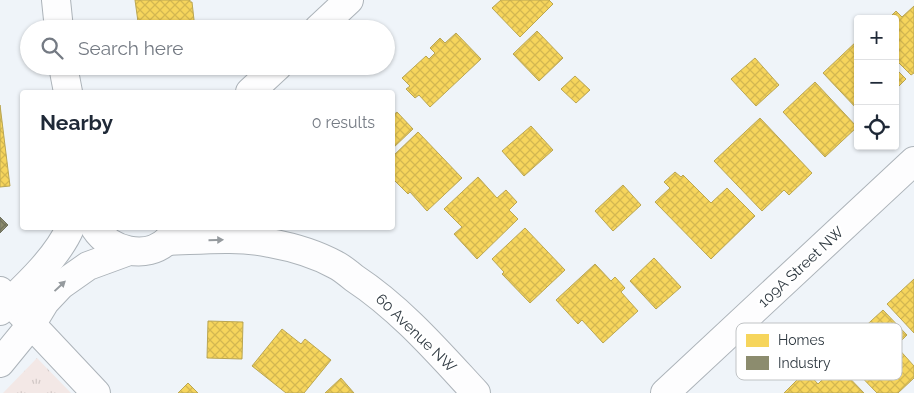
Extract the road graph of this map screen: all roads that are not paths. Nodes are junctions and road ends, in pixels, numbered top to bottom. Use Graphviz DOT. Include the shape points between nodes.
graph roads {
  1 [pos="56,0"];
  2 [pos="349,0"];
  3 [pos="58,20"];
  4 [pos="328,20"];
  5 [pos="268,75"];
  6 [pos="252,90"];
  7 [pos="914,161"];
  8 [pos="69,230"];
  9 [pos="96,230"];
  10 [pos="245,230"];
  11 [pos="172,234"];
  12 [pos="269,242"];
  13 [pos="129,251"];
  14 [pos="3,301"];
  15 [pos="740,323"];
  16 [pos="31,325"];
  17 [pos="736,327"];
  18 [pos="0,363"];
  19 [pos="96,393"];
  20 [pos="476,393"];
  21 [pos="665,393"];
  1 -- 3 [label="street"];
  2 -- 4 [label="street"];
  5 -- 6 [label="street"];
  7 -- 15 [label="street, 109A Street NW"];
  8 -- 14 [label="street" via="55,253"];
  9 -- 13 [label="street" via="112,245"];
  10 -- 12 [label="street, 60 Avenue NW"];
  11 -- 12 [label="street, 60 Avenue NW, one-way"];
  11 -- 13 [label="street" via="157,247"];
  12 -- 20 [label="street, 60 Avenue NW" via="304,251 335,264 367,286 422,335"];
  16 -- 13 [label="street, one-way" via="60,285 88,266"];
  14 -- 16 [label="street"];
  16 -- 18 [label="street"];
  16 -- 19 [label="street"];
  17 -- 21 [label="street, 109A Street NW"];
}
